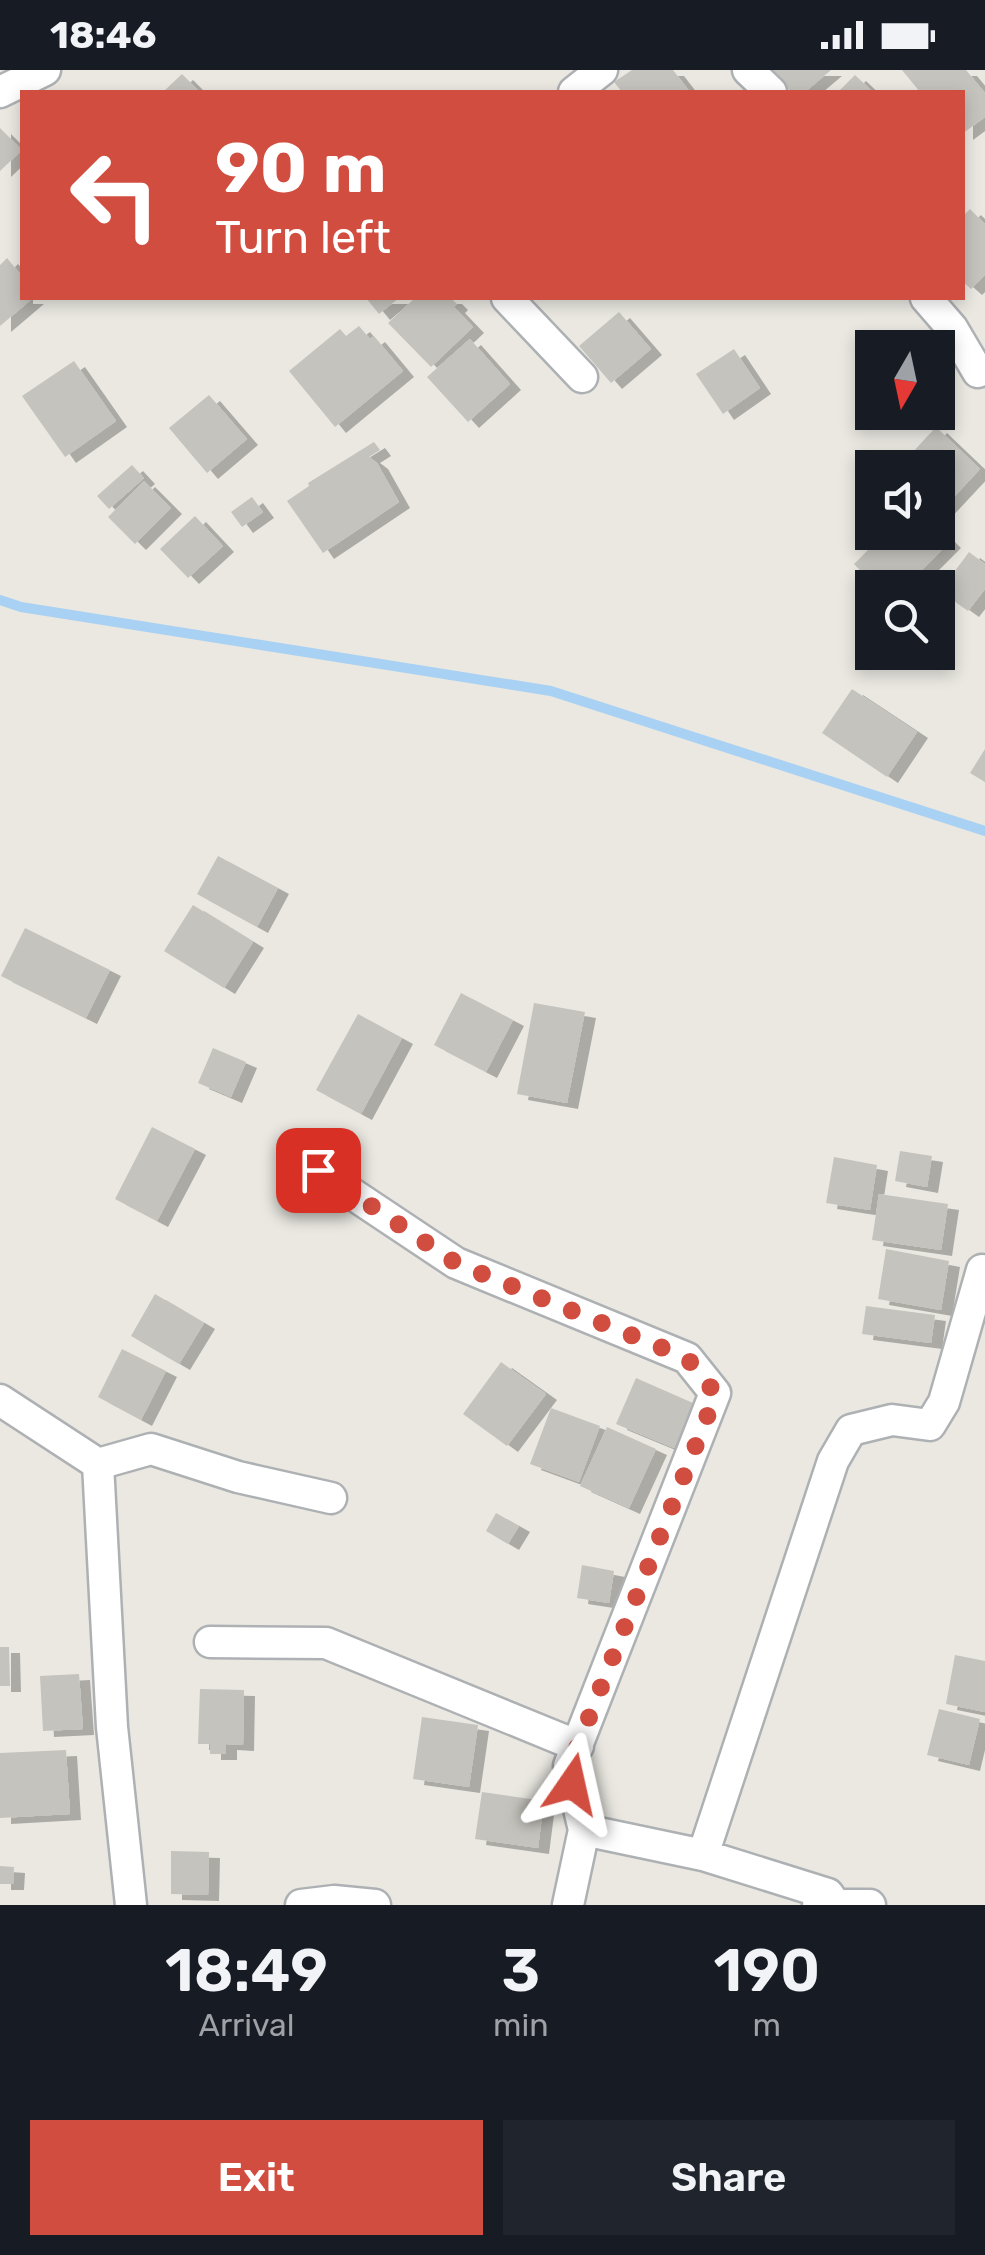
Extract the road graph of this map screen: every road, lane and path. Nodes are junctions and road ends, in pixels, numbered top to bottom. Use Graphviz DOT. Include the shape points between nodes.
graph roads {
  1 [pos="45,70"];
  2 [pos="602,70"];
  3 [pos="748,70"];
  4 [pos="577,90"];
  5 [pos="769,90"];
  6 [pos="0,92"];
  7 [pos="509,300"];
  8 [pos="928,300"];
  9 [pos="978,372"];
  10 [pos="582,377"];
  11 [pos="318,1170"];
  12 [pos="982,1270"];
  13 [pos="0,1400"];
  14 [pos="98,1464"];
  15 [pos="331,1498"];
  16 [pos="210,1642"];
  17 [pos="578,1746"];
  18 [pos="584,1830"];
  19 [pos="703,1855"];
  20 [pos="835,1904"];
  21 [pos="132,1905"];
  22 [pos="301,1905"];
  23 [pos="375,1905"];
  24 [pos="568,1905"];
  25 [pos="817,1905"];
  26 [pos="870,1905"];
  1 -- 6 [label="street"];
  2 -- 4 [label="street"];
  3 -- 5 [label="street"];
  7 -- 10 [label="street"];
  8 -- 9 [label="street"];
  11 -- 17 [label="street" via="456,1263 687,1358 716,1394"];
  12 -- 19 [label="street" via="944,1402 930,1425 892,1420 851,1430 833,1460"];
  13 -- 14 [label="street"];
  14 -- 15 [label="street" via="151,1449"];
  14 -- 21 [label="street" via="112,1727"];
  16 -- 17 [label="street" via="326,1643"];
  17 -- 18 [label="street" via="570,1766"];
  18 -- 19 [label="street"];
  18 -- 24 [label="street"];
  19 -- 20 [label="street" via="828,1894"];
  20 -- 25 [label="street"];
  20 -- 26 [label="street"];
  22 -- 23 [label="street"];
}
